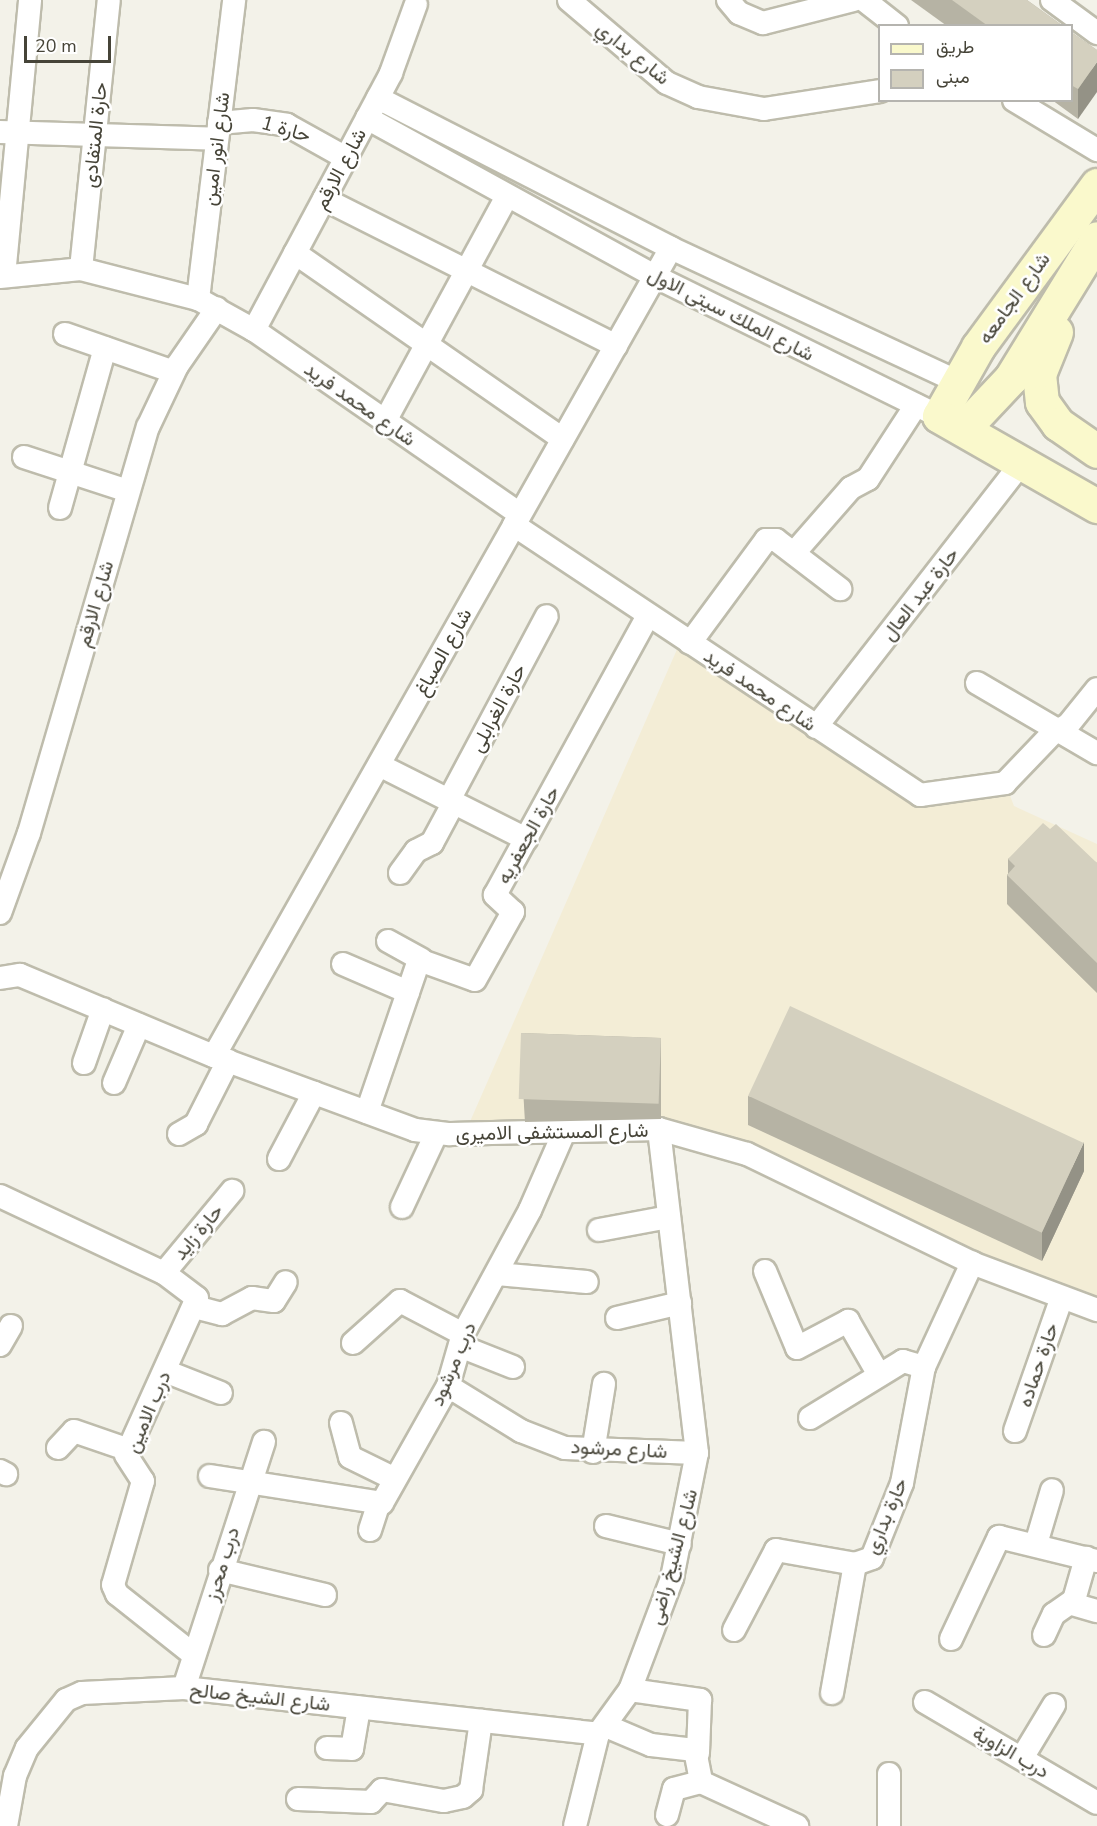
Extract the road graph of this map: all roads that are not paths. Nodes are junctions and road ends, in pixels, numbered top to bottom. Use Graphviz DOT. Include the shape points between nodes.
graph roads {
  1 [pos="30,0"];
  2 [pos="109,0"];
  3 [pos="234,0"];
  4 [pos="569,0"];
  5 [pos="728,0"];
  6 [pos="853,0"];
  7 [pos="864,0"];
  8 [pos="1052,0"];
  9 [pos="416,4"];
  10 [pos="894,24"];
  11 [pos="1097,33"];
  12 [pos="878,91"];
  13 [pos="378,98"];
  14 [pos="1017,102"];
  15 [pos="367,118"];
  16 [pos="9,131"];
  17 [pos="218,131"];
  18 [pos="95,134"];
  19 [pos="1097,150"];
  20 [pos="346,159"];
  21 [pos="1097,184"];
  22 [pos="507,196"];
  23 [pos="324,199"];
  24 [pos="1097,237"];
  25 [pos="671,248"];
  26 [pos="295,253"];
  27 [pos="81,269"];
  28 [pos="466,271"];
  29 [pos="2,277"];
  30 [pos="656,277"];
  31 [pos="1070,277"];
  32 [pos="207,303"];
  33 [pos="254,330"];
  34 [pos="65,334"];
  35 [pos="426,345"];
  36 [pos="616,346"];
  37 [pos="105,348"];
  38 [pos="174,372"];
  39 [pos="956,381"];
  40 [pos="939,417"];
  41 [pos="384,422"];
  42 [pos="563,439"];
  43 [pos="1097,451"];
  44 [pos="24,457"];
  45 [pos="1023,461"];
  46 [pos="70,472"];
  47 [pos="128,490"];
  48 [pos="1097,506"];
  49 [pos="60,508"];
  50 [pos="517,520"];
  51 [pos="794,553"];
  52 [pos="840,589"];
  53 [pos="648,615"];
  54 [pos="547,616"];
  55 [pos="690,643"];
  56 [pos="977,683"];
  57 [pos="1097,689"];
  58 [pos="816,728"];
  59 [pos="1057,730"];
  60 [pos="1097,753"];
  61 [pos="379,765"];
  62 [pos="451,801"];
  63 [pos="526,839"];
  64 [pos="400,873"];
  65 [pos="0,913"];
  66 [pos="388,942"];
  67 [pos="421,959"];
  68 [pos="343,964"];
  69 [pos="2,981"];
  70 [pos="408,992"];
  71 [pos="103,1009"];
  72 [pos="139,1025"];
  73 [pos="221,1059"];
  74 [pos="84,1063"];
  75 [pos="114,1083"];
  76 [pos="314,1093"];
  77 [pos="367,1112"];
  78 [pos="659,1129"];
  79 [pos="564,1132"];
  80 [pos="179,1134"];
  81 [pos="436,1134"];
  82 [pos="279,1159"];
  83 [pos="232,1191"];
  84 [pos="0,1196"];
  85 [pos="402,1207"];
  86 [pos="669,1217"];
  87 [pos="599,1230"];
  88 [pos="972,1263"];
  89 [pos="765,1271"];
  90 [pos="164,1273"];
  91 [pos="497,1274"];
  92 [pos="286,1282"];
  93 [pos="587,1282"];
  94 [pos="1061,1299"];
  95 [pos="680,1303"];
  96 [pos="195,1307"];
  97 [pos="1097,1310"];
  98 [pos="617,1318"];
  99 [pos="461,1340"];
  100 [pos="353,1343"];
  101 [pos="513,1367"];
  102 [pos="924,1367"];
  103 [pos="165,1371"];
  104 [pos="879,1376"];
  105 [pos="604,1384"];
  106 [pos="448,1386"];
  107 [pos="221,1393"];
  108 [pos="810,1418"];
  109 [pos="341,1423"];
  110 [pos="1015,1431"];
  111 [pos="264,1442"];
  112 [pos="58,1448"];
  113 [pos="129,1450"];
  114 [pos="593,1452"];
  115 [pos="697,1453"];
  116 [pos="210,1476"];
  117 [pos="395,1479"];
  118 [pos="248,1482"];
  119 [pos="1052,1490"];
  120 [pos="378,1505"];
  121 [pos="606,1526"];
  122 [pos="370,1530"];
  123 [pos="680,1544"];
  124 [pos="1036,1544"];
  125 [pos="1091,1559"];
  126 [pos="855,1564"];
  127 [pos="220,1570"];
  128 [pos="325,1595"];
  129 [pos="1072,1604"];
  130 [pos="1097,1611"];
  131 [pos="734,1630"];
  132 [pos="1044,1635"];
  133 [pos="951,1639"];
  134 [pos="194,1655"];
  135 [pos="184,1688"];
  136 [pos="630,1690"];
  137 [pos="832,1693"];
  138 [pos="925,1702"];
  139 [pos="1054,1705"];
  140 [pos="359,1708"];
  141 [pos="481,1721"];
  142 [pos="602,1730"];
  143 [pos="327,1748"];
  144 [pos="698,1753"];
  145 [pos="1022,1758"];
  146 [pos="889,1774"];
  147 [pos="701,1782"];
  148 [pos="298,1799"];
  149 [pos="1097,1803"];
  150 [pos="667,1815"];
  151 [pos="6,1826"];
  152 [pos="575,1826"];
  153 [pos="797,1826"];
  154 [pos="889,1826"];
  1 -- 16 [label="street"];
  2 -- 18 [label="street, حارة المتفادى"];
  3 -- 17 [label="street, شارع انور امين"];
  4 -- 12 [label="street, شارع بداري" via="667,83 698,97 764,109"];
  5 -- 6 [label="street" via="739,13 763,23"];
  7 -- 10 [label="street"];
  8 -- 11 [label="street"];
  9 -- 13 [label="street, شارع الارقم"];
  13 -- 15 [label="street, شارع الارقم"];
  13 -- 25 [label="street, شارع الملك سيتى الاول"];
  14 -- 19 [label="street"];
  15 -- 20 [label="street, شارع الارقم"];
  15 -- 22 [label="street, شارع الملك سيتى الاول"];
  16 -- 18 [label="street, حارة 1"];
  16 -- 29 [label="street"];
  17 -- 18 [label="street, حارة 1"];
  17 -- 20 [label="street, حارة 1" via="253,120 287,125"];
  17 -- 32 [label="street, شارع انور امين"];
  18 -- 27 [label="street, حارة المتفادى"];
  20 -- 23 [label="street, شارع الارقم"];
  21 -- 39 [label="main road, شارع الجامعه"];
  22 -- 28 [label="street"];
  22 -- 30 [label="street, شارع الملك سيتى الاول"];
  23 -- 26 [label="street, شارع الارقم"];
  23 -- 28 [label="street"];
  24 -- 31 [label="main road, شارع الجامعه"];
  25 -- 30 [label="street, شارع الصباغ"];
  25 -- 39 [label="street, شارع الملك سيتى الاول"];
  26 -- 33 [label="street, شارع الارقم"];
  26 -- 35 [label="street"];
  27 -- 29 [label="street, شارع محمد فريد"];
  27 -- 32 [label="street, شارع محمد فريد"];
  28 -- 35 [label="street"];
  28 -- 36 [label="street"];
  30 -- 36 [label="street, شارع الصباغ"];
  30 -- 40 [label="street, شارع الملك سيتى الاول"];
  31 -- 40 [label="main road, شارع الجامعه" via="1011,378"];
  31 -- 43 [label="main road" via="1072,296 1042,361 1039,388 1058,424"];
  32 -- 33 [label="street, شارع محمد فريد"];
  32 -- 38 [label="street, شارع الارقم"];
  33 -- 41 [label="street, شارع محمد فريد"];
  34 -- 37 [label="street"];
  35 -- 41 [label="street"];
  35 -- 42 [label="street"];
  36 -- 42 [label="street, شارع الصباغ"];
  37 -- 38 [label="street"];
  37 -- 46 [label="street"];
  38 -- 47 [label="street, شارع الارقم" via="148,427"];
  39 -- 40 [label="main road, شارع الجامعه"];
  40 -- 45 [label="main road, شارع الملك سيتى الاول"];
  40 -- 51 [label="street" via="868,479 851,488"];
  41 -- 50 [label="street, شارع محمد فريد"];
  42 -- 50 [label="street, شارع الصباغ"];
  44 -- 46 [label="street"];
  45 -- 48 [label="main road, شارع الملك سيتى الاول"];
  45 -- 58 [label="street, حارة عبد العال"];
  46 -- 47 [label="street"];
  46 -- 49 [label="street"];
  47 -- 65 [label="street, شارع الارقم" via="29,833"];
  50 -- 53 [label="street, شارع محمد فريد"];
  50 -- 61 [label="street, شارع الصباغ"];
  51 -- 52 [label="street"];
  51 -- 55 [label="street" via="773,539 763,542"];
  53 -- 55 [label="street, شارع محمد فريد"];
  53 -- 63 [label="street, حارة الجعفريه"];
  54 -- 62 [label="street, حارة الغرابلى"];
  55 -- 58 [label="street, شارع محمد فريد"];
  56 -- 59 [label="street"];
  57 -- 59 [label="street, شارع محمد فريد" via="1068,725"];
  58 -- 59 [label="street, شارع محمد فريد" via="925,796 987,790 1005,783"];
  59 -- 60 [label="street"];
  61 -- 62 [label="street"];
  61 -- 73 [label="street, شارع الصباغ"];
  62 -- 63 [label="street"];
  62 -- 64 [label="street, حارة الغرابلى" via="432,843 416,851"];
  63 -- 67 [label="street, حارة الجعفريه" via="495,895 513,912 475,981"];
  66 -- 67 [label="street"];
  67 -- 70 [label="street"];
  68 -- 70 [label="street"];
  69 -- 71 [label="street, شارع المستشفى الاميرى" via="20,975"];
  70 -- 77 [label="street"];
  71 -- 72 [label="street, شارع المستشفى الاميرى"];
  71 -- 74 [label="street"];
  72 -- 73 [label="street, شارع المستشفى الاميرى"];
  72 -- 75 [label="street"];
  73 -- 76 [label="street, شارع المستشفى الاميرى"];
  73 -- 80 [label="street, شارع الصباغ" via="196,1124"];
  76 -- 77 [label="street, شارع المستشفى الاميرى"];
  76 -- 82 [label="street"];
  77 -- 81 [label="street, شارع المستشفى الاميرى"];
  78 -- 79 [label="street, شارع المستشفى الاميرى"];
  78 -- 86 [label="street, شارع الشيخ راضى"];
  78 -- 88 [label="street, شارع المستشفى الاميرى" via="747,1154"];
  79 -- 81 [label="street, شارع المستشفى الاميرى"];
  79 -- 91 [label="street, درب مرشود"];
  81 -- 85 [label="street"];
  83 -- 90 [label="street, حارة زايد"];
  84 -- 90 [label="street"];
  86 -- 87 [label="street"];
  86 -- 95 [label="street, شارع الشيخ راضى"];
  88 -- 94 [label="street, شارع المستشفى الاميرى"];
  88 -- 102 [label="street, حارة بداري"];
  89 -- 104 [label="street" via="797,1348 848,1321"];
  90 -- 96 [label="street" via="196,1295"];
  91 -- 93 [label="street"];
  91 -- 99 [label="street, درب مرشود"];
  92 -- 96 [label="street" via="274,1301 252,1298 222,1314"];
  94 -- 97 [label="street, شارع المستشفى الاميرى"];
  94 -- 110 [label="street, حارة حماده"];
  95 -- 98 [label="street"];
  95 -- 115 [label="street, شارع الشيخ راضى"];
  96 -- 103 [label="street, درب الامين"];
  99 -- 100 [label="street" via="400,1300"];
  99 -- 101 [label="street"];
  99 -- 106 [label="street, درب مرشود"];
  102 -- 104 [label="street" via="903,1361"];
  102 -- 126 [label="street, حارة بداري" via="902,1483 872,1558"];
  103 -- 107 [label="street"];
  103 -- 113 [label="street, درب الامين"];
  104 -- 108 [label="street"];
  105 -- 114 [label="street"];
  106 -- 114 [label="street, شارع مرشود" via="532,1436"];
  106 -- 117 [label="street, درب مرشود"];
  109 -- 117 [label="street" via="350,1457"];
  111 -- 118 [label="street, درب محرز"];
  112 -- 113 [label="street" via="74,1431"];
  113 -- 134 [label="street, درب الامين" via="128,1464 143,1480 114,1589"];
  114 -- 115 [label="street, شارع مرشود"];
  115 -- 123 [label="street, شارع الشيخ راضى"];
  116 -- 118 [label="street"];
  117 -- 120 [label="street, درب مرشود"];
  118 -- 120 [label="street"];
  118 -- 127 [label="street, درب محرز"];
  119 -- 124 [label="street"];
  120 -- 122 [label="street, درب مرشود"];
  121 -- 123 [label="street"];
  123 -- 136 [label="street, شارع الشيخ راضى"];
  124 -- 125 [label="street"];
  124 -- 133 [label="street" via="1006,1535 994,1542"];
  125 -- 129 [label="street"];
  126 -- 131 [label="street, حارة بداري" via="776,1550 768,1556"];
  126 -- 137 [label="street"];
  127 -- 128 [label="street"];
  127 -- 134 [label="street, درب محرز"];
  129 -- 130 [label="street"];
  129 -- 132 [label="street" via="1054,1614"];
  134 -- 135 [label="street, درب محرز"];
  135 -- 140 [label="street, شارع الشيخ صالح"];
  135 -- 151 [label="street, شارع الشيخ صالح" via="82,1693 66,1700 27,1748 15,1776"];
  136 -- 142 [label="street, شارع الشيخ راضى"];
  136 -- 144 [label="street" via="698,1698"];
  138 -- 145 [label="street, درب الزاوية"];
  139 -- 145 [label="street"];
  140 -- 141 [label="street, شارع الشيخ صالح"];
  140 -- 143 [label="street" via="352,1749"];
  141 -- 142 [label="street, شارع الشيخ صالح"];
  141 -- 148 [label="street" via="471,1790 463,1797 444,1801 382,1790 371,1802"];
  142 -- 144 [label="street, شارع الشيخ صالح" via="651,1745 691,1748"];
  142 -- 152 [label="street, شارع الشيخ راضى"];
  144 -- 147 [label="street"];
  145 -- 149 [label="street, درب الزاوية"];
  146 -- 154 [label="street"];
  147 -- 150 [label="street" via="674,1789"];
  147 -- 153 [label="street"];
}
